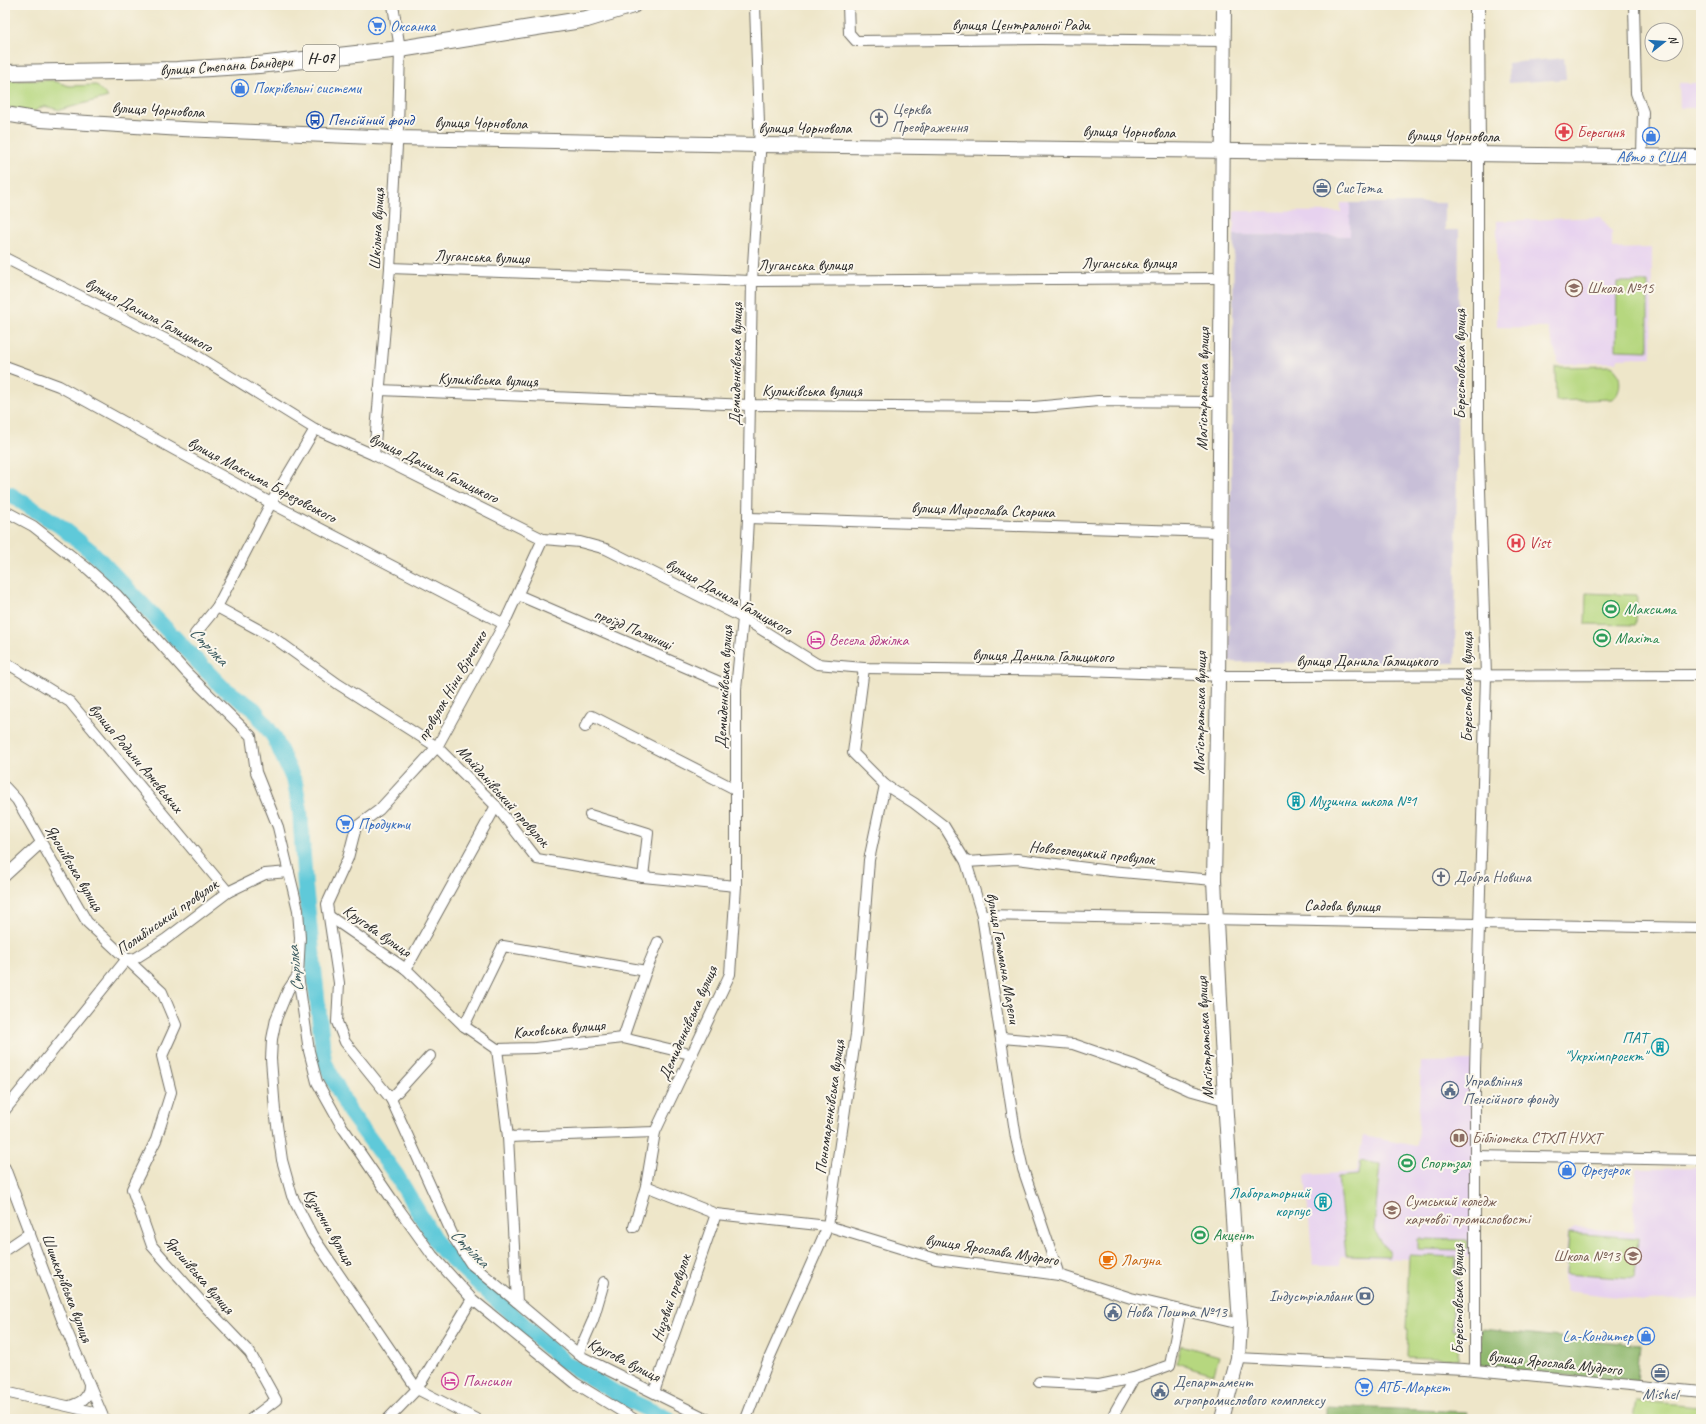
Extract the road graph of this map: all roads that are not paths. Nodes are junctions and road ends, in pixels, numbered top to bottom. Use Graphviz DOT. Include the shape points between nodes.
graph roads {
  1 [pos="393,5"];
  2 [pos="633,5"];
  3 [pos="755,5"];
  4 [pos="848,5"];
  5 [pos="1224,5"];
  6 [pos="1477,5"];
  7 [pos="1634,5"];
  8 [pos="1224,40"];
  9 [pos="400,49"];
  10 [pos="5,73"];
  11 [pos="5,114"];
  12 [pos="397,138"];
  13 [pos="760,145"];
  14 [pos="1223,150"];
  15 [pos="1478,153"];
  16 [pos="1642,156"];
  17 [pos="1701,157"];
  18 [pos="5,258"];
  19 [pos="390,268"];
  20 [pos="1221,278"];
  21 [pos="752,281"];
  22 [pos="5,366"];
  23 [pos="379,390"];
  24 [pos="1220,402"];
  25 [pos="750,405"];
  26 [pos="315,429"];
  27 [pos="374,454"];
  28 [pos="271,503"];
  29 [pos="5,511"];
  30 [pos="748,518"];
  31 [pos="1218,532"];
  32 [pos="543,539"];
  33 [pos="518,596"];
  34 [pos="217,607"];
  35 [pos="743,618"];
  36 [pos="504,624"];
  37 [pos="195,634"];
  38 [pos="5,662"];
  39 [pos="864,668"];
  40 [pos="1701,675"];
  41 [pos="1218,676"];
  42 [pos="1486,676"];
  43 [pos="736,689"];
  44 [pos="585,727"];
  45 [pos="437,747"];
  46 [pos="885,785"];
  47 [pos="5,787"];
  48 [pos="735,789"];
  49 [pos="496,806"];
  50 [pos="590,815"];
  51 [pos="41,843"];
  52 [pos="966,862"];
  53 [pos="289,872"];
  54 [pos="5,876"];
  55 [pos="643,877"];
  56 [pos="1214,880"];
  57 [pos="736,886"];
  58 [pos="228,892"];
  59 [pos="982,915"];
  60 [pos="329,916"];
  61 [pos="1216,919"];
  62 [pos="1479,923"];
  63 [pos="1701,928"];
  64 [pos="658,942"];
  65 [pos="126,960"];
  66 [pos="406,969"];
  67 [pos="646,970"];
  68 [pos="298,975"];
  69 [pos="464,1026"];
  70 [pos="623,1038"];
  71 [pos="1002,1038"];
  72 [pos="497,1049"];
  73 [pos="690,1054"];
  74 [pos="430,1056"];
  75 [pos="391,1099"];
  76 [pos="1225,1100"];
  77 [pos="5,1110"];
  78 [pos="655,1132"];
  79 [pos="508,1137"];
  80 [pos="1475,1156"];
  81 [pos="1701,1160"];
  82 [pos="5,1168"];
  83 [pos="646,1186"];
  84 [pos="716,1214"];
  85 [pos="828,1226"];
  86 [pos="634,1227"];
  87 [pos="30,1233"];
  88 [pos="5,1250"];
  89 [pos="1059,1275"];
  90 [pos="604,1282"];
  91 [pos="472,1299"];
  92 [pos="517,1302"];
  93 [pos="1181,1310"];
  94 [pos="1240,1324"];
  95 [pos="578,1354"];
  96 [pos="1238,1358"];
  97 [pos="1475,1370"];
  98 [pos="1134,1378"];
  99 [pos="1039,1382"];
  100 [pos="89,1384"];
  101 [pos="417,1389"];
  102 [pos="5,1392"];
  103 [pos="654,1392"];
  104 [pos="1701,1392"];
  105 [pos="70,1406"];
  106 [pos="103,1418"];
  107 [pos="251,1419"];
  108 [pos="388,1419"];
  109 [pos="476,1419"];
  110 [pos="634,1419"];
  111 [pos="707,1419"];
  112 [pos="746,1419"];
  113 [pos="1111,1419"];
  114 [pos="1222,1419"];
  1 -- 9 [label="street, Шкільна вулиця"];
  2 -- 9 [label="main road, вулиця Степана Бандери / Н-07" via="587,19"];
  3 -- 13 [label="street, Демиденківська вулиця"];
  4 -- 8 [label="street, вулиця Центральної Ради" via="850,34 856,41"];
  5 -- 8 [label="main road, Маґістратська вулиця"];
  6 -- 15 [label="main road, Берестовська вулиця"];
  7 -- 16 [label="street" via="1636,93 1643,112"];
  8 -- 14 [label="main road, Маґістратська вулиця"];
  9 -- 10 [label="main road, вулиця Степана Бандери / Н-07" via="259,66"];
  9 -- 12 [label="street, Шкільна вулиця"];
  11 -- 12 [label="main road, вулиця Чорновола" via="41,120 182,129"];
  12 -- 13 [label="main road, вулиця Чорновола"];
  12 -- 19 [label="street, Шкільна вулиця"];
  13 -- 14 [label="main road, вулиця Чорновола"];
  13 -- 21 [label="street, Демиденківська вулиця"];
  14 -- 15 [label="main road, вулиця Чорновола"];
  14 -- 20 [label="main road, Маґістратська вулиця"];
  15 -- 16 [label="main road, вулиця Чорновола"];
  15 -- 42 [label="street, Берестовська вулиця" via="1478,428"];
  16 -- 17 [label="main road, вулиця Чорновола"];
  18 -- 26 [label="street, вулиця Данила Галицького" via="191,352"];
  19 -- 21 [label="street, Луганська вулиця"];
  19 -- 23 [label="street, Шкільна вулиця"];
  20 -- 21 [label="street, Луганська вулиця"];
  20 -- 24 [label="main road, Маґістратська вулиця"];
  21 -- 25 [label="street, Демиденківська вулиця"];
  22 -- 28 [label="street, вулиця Максима Березовського" via="59,386"];
  23 -- 25 [label="street, Куликівська вулиця"];
  23 -- 27 [label="street, Шкільна вулиця"];
  24 -- 25 [label="street, Куликівська вулиця" via="1098,401 1034,407"];
  24 -- 31 [label="main road, Маґістратська вулиця"];
  25 -- 30 [label="street, Демиденківська вулиця"];
  26 -- 27 [label="street, вулиця Данила Галицького"];
  26 -- 28 [label="street"];
  27 -- 32 [label="street, вулиця Данила Галицького"];
  28 -- 34 [label="street"];
  28 -- 36 [label="street, вулиця Максима Березовського"];
  29 -- 53 [label="street" via="33,526 105,584 186,672 251,736 256,772 278,827"];
  30 -- 31 [label="street, вулиця Мирослава Скорика"];
  30 -- 35 [label="street, Демиденківська вулиця"];
  31 -- 41 [label="main road, Маґістратська вулиця"];
  32 -- 33 [label="street, провулок Ніни Вірченко"];
  32 -- 35 [label="street, вулиця Данила Галицького" via="580,542 606,549"];
  33 -- 36 [label="street, провулок Ніни Вірченко"];
  33 -- 43 [label="street, проїзд Паляниці"];
  34 -- 37 [label="street"];
  34 -- 45 [label="street, Майданівський провулок" via="274,638 338,684"];
  35 -- 39 [label="street, вулиця Данила Галицького" via="817,664"];
  35 -- 43 [label="street, Демиденківська вулиця"];
  36 -- 45 [label="street, провулок Ніни Вірченко"];
  38 -- 58 [label="street, вулиця Родини Алчевських" via="70,702"];
  39 -- 41 [label="street, вулиця Данила Галицького"];
  39 -- 46 [label="street, вулиця Гетьмана Мазепи" via="853,753"];
  40 -- 42 [label="street, вулиця Данила Галицького"];
  41 -- 42 [label="street, вулиця Данила Галицького"];
  41 -- 56 [label="main road, Маґістратська вулиця"];
  42 -- 62 [label="street, Берестовська вулиця"];
  43 -- 48 [label="street, Демиденківська вулиця"];
  44 -- 48 [label="street" via="592,716"];
  45 -- 49 [label="street, Майданівський провулок"];
  45 -- 60 [label="street, провулок Ніни Вірченко" via="379,810 356,827 348,858 327,904"];
  46 -- 52 [label="street, вулиця Гетьмана Мазепи" via="944,826"];
  46 -- 85 [label="street, Пономаренківська вулиця" via="869,860 856,1034"];
  47 -- 51 [label="street, Ярошівська вулиця" via="17,800"];
  48 -- 57 [label="street, Демиденківська вулиця"];
  49 -- 55 [label="street, Майданівський провулок" via="537,859"];
  49 -- 66 [label="street"];
  50 -- 55 [label="street" via="648,833"];
  51 -- 54 [label="street"];
  51 -- 65 [label="street, Ярошівська вулиця" via="87,922"];
  52 -- 56 [label="street, Новоселецький провулок" via="1017,859 1110,871"];
  52 -- 59 [label="street, вулиця Гетьмана Мазепи"];
  53 -- 58 [label="street, Полибінський провулок" via="265,874"];
  53 -- 68 [label="street" via="298,910"];
  55 -- 57 [label="street, Майданівський провулок"];
  56 -- 61 [label="main road, Маґістратська вулиця"];
  57 -- 73 [label="street, Демиденківська вулиця" via="730,974"];
  58 -- 65 [label="street, Полибінський провулок" via="166,939 136,958"];
  59 -- 61 [label="street, Садова вулиця"];
  59 -- 71 [label="street, вулиця Гетьмана Мазепи"];
  60 -- 66 [label="street, Кругова вулиця"];
  60 -- 75 [label="street, Кругова вулиця" via="339,983 336,1022 345,1042"];
  61 -- 62 [label="street, Садова вулиця"];
  61 -- 76 [label="main road, Маґістратська вулиця"];
  62 -- 63 [label="street, Садова вулиця"];
  62 -- 80 [label="street, Берестовська вулиця"];
  64 -- 67 [label="street, Каховська вулиця"];
  65 -- 77 [label="street, Полибінський провулок"];
  65 -- 107 [label="street, Ярошівська вулиця" via="162,992 176,1026 162,1056 171,1092 156,1140 132,1189 152,1246 250,1353 276,1400"];
  66 -- 69 [label="street, Кругова вулиця"];
  67 -- 69 [label="street" via="503,946"];
  67 -- 70 [label="street, Каховська вулиця"];
  68 -- 91 [label="street" via="309,1051 317,1082 340,1125 432,1255"];
  68 -- 101 [label="street, Кузнечна вулиця" via="288,990 276,1019 271,1059 282,1160 292,1196 312,1235"];
  69 -- 72 [label="street, Кругова вулиця"];
  70 -- 72 [label="street, Каховська вулиця" via="535,1048"];
  70 -- 73 [label="street, Каховська вулиця"];
  71 -- 76 [label="street" via="1073,1044 1134,1065 1189,1090"];
  71 -- 89 [label="street, вулиця Гетьмана Мазепи" via="1016,1138 1023,1169"];
  72 -- 79 [label="street"];
  73 -- 78 [label="street, Демиденківська вулиця"];
  74 -- 75 [label="street"];
  75 -- 92 [label="street, Кругова вулиця" via="454,1238 471,1264"];
  76 -- 94 [label="main road, Маґістратська вулиця"];
  78 -- 79 [label="street"];
  78 -- 83 [label="street, Демиденківська вулиця"];
  79 -- 92 [label="street"];
  80 -- 81 [label="street"];
  80 -- 97 [label="street, Берестовська вулиця"];
  82 -- 87 [label="street, Шишкарівська вулиця"];
  83 -- 84 [label="street, вулиця Ярослава Мудрого"];
  83 -- 86 [label="street, Демиденківська вулиця"];
  84 -- 85 [label="street, вулиця Ярослава Мудрого"];
  84 -- 103 [label="street, Низовий провулок"];
  85 -- 89 [label="street, вулиця Ярослава Мудрого" via="936,1258"];
  85 -- 112 [label="street, Пономаренківська вулиця" via="768,1361"];
  87 -- 88 [label="street"];
  87 -- 100 [label="street, Шишкарівська вулиця" via="60,1317"];
  89 -- 93 [label="street, вулиця Ярослава Мудрого" via="1131,1298"];
  90 -- 95 [label="street" via="593,1320"];
  91 -- 101 [label="street"];
  91 -- 110 [label="street" via="575,1383"];
  92 -- 95 [label="street, Кругова вулиця"];
  93 -- 94 [label="street, вулиця Ярослава Мудрого"];
  93 -- 98 [label="street" via="1170,1365"];
  94 -- 96 [label="main road, Маґістратська вулиця"];
  95 -- 103 [label="street, Кругова вулиця"];
  96 -- 97 [label="street, вулиця Ярослава Мудрого"];
  96 -- 114 [label="main road, Маґістратська вулиця"];
  97 -- 104 [label="street, вулиця Ярослава Мудрого"];
  98 -- 99 [label="street" via="1099,1385"];
  98 -- 113 [label="street"];
  100 -- 105 [label="street" via="86,1397 79,1404"];
  100 -- 106 [label="street, Шишкарівська вулиця"];
  101 -- 108 [label="street"];
  101 -- 109 [label="street, Кузнечна вулиця"];
  102 -- 105 [label="street"];
  103 -- 111 [label="street, Кругова вулиця"];
  105 -- 106 [label="street"];
}
